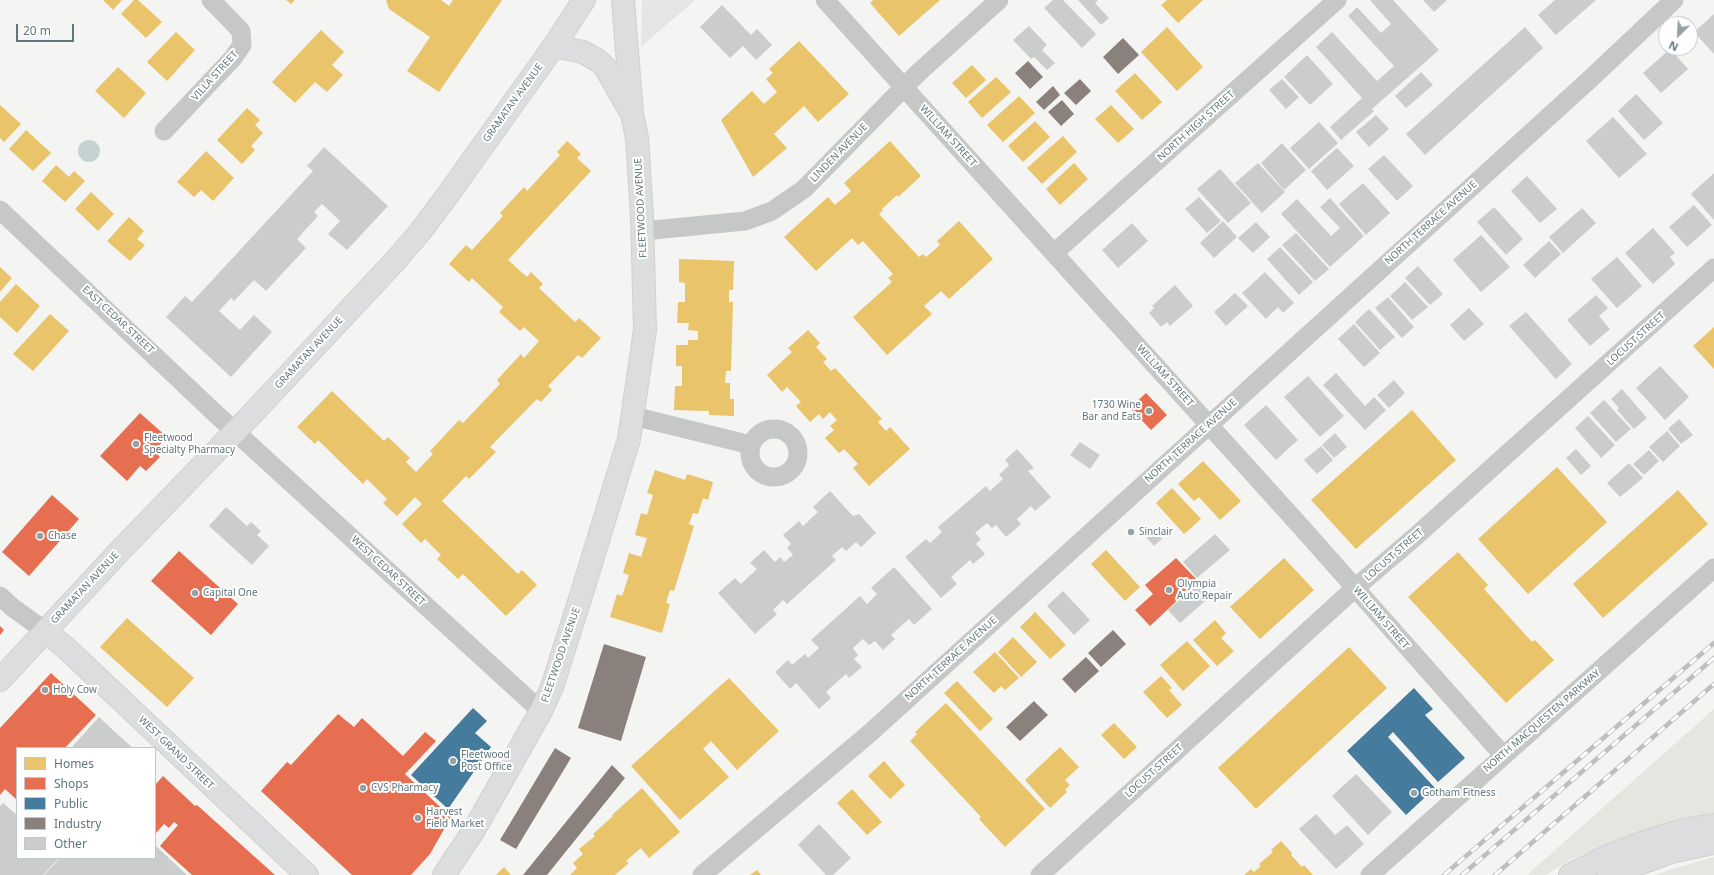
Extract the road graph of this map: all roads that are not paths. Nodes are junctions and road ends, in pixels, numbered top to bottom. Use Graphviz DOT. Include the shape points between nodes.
graph roads {
  1 [pos="211,0"];
  2 [pos="584,0"];
  3 [pos="623,0"];
  4 [pos="825,0"];
  5 [pos="999,0"];
  6 [pos="1338,0"];
  7 [pos="1674,0"];
  8 [pos="554,46"];
  9 [pos="904,87"];
  10 [pos="632,114"];
  11 [pos="164,131"];
  12 [pos="0,210"];
  13 [pos="643,231"];
  14 [pos="1054,253"];
  15 [pos="1714,268"];
  16 [pos="633,416"];
  17 [pos="1209,425"];
  18 [pos="235,431"];
  19 [pos="751,445"];
  20 [pos="1714,568"];
  21 [pos="1355,588"];
  22 [pos="0,596"];
  23 [pos="45,631"];
  24 [pos="0,680"];
  25 [pos="541,711"];
  26 [pos="1503,755"];
  27 [pos="1714,825"];
  28 [pos="1714,843"];
  29 [pos="307,875"];
  30 [pos="444,875"];
  31 [pos="702,875"];
  32 [pos="1040,875"];
  33 [pos="1370,875"];
  34 [pos="1570,875"];
  35 [pos="1609,875"];
  1 -- 11 [label="street, VILLA STREET" via="241,31 242,46"];
  2 -- 8 [label="main road, GRAMATAN AVENUE"];
  3 -- 10 [label="main road, FLEETWOOD AVENUE"];
  4 -- 9 [label="street, WILLIAM STREET"];
  5 -- 9 [label="street, LINDEN AVENUE"];
  6 -- 14 [label="street, NORTH HIGH STREET"];
  7 -- 17 [label="street, NORTH TERRACE AVENUE"];
  8 -- 10 [label="main road" via="583,52 597,60 605,67"];
  8 -- 18 [label="main road, GRAMATAN AVENUE" via="420,232"];
  9 -- 13 [label="street, LINDEN AVENUE" via="804,189 772,211 745,221"];
  9 -- 14 [label="street, WILLIAM STREET"];
  10 -- 13 [label="main road, FLEETWOOD AVENUE" via="637,138"];
  12 -- 18 [label="street, EAST CEDAR STREET"];
  13 -- 16 [label="main road, FLEETWOOD AVENUE" via="645,330"];
  14 -- 17 [label="street, WILLIAM STREET"];
  15 -- 21 [label="street, LOCUST STREET"];
  16 -- 19 [label="street"];
  16 -- 25 [label="main road, FLEETWOOD AVENUE" via="629,439 585,583 552,687"];
  17 -- 21 [label="street, WILLIAM STREET"];
  17 -- 31 [label="street, NORTH TERRACE AVENUE" via="870,733"];
  18 -- 23 [label="main road, GRAMATAN AVENUE"];
  18 -- 25 [label="street, WEST CEDAR STREET"];
  20 -- 26 [label="street, NORTH MACQUESTEN PARKWAY"];
  21 -- 26 [label="street, WILLIAM STREET"];
  21 -- 32 [label="street, LOCUST STREET"];
  22 -- 23 [label="street"];
  23 -- 24 [label="main road, GRAMATAN AVENUE"];
  23 -- 29 [label="main road, WEST GRAND STREET" via="67,648"];
  25 -- 30 [label="main road, FLEETWOOD AVENUE" via="474,830"];
  26 -- 33 [label="street, NORTH MACQUESTEN PARKWAY"];
  27 -- 34 [label="main road" via="1684,830 1647,841"];
  28 -- 35 [label="main road" via="1658,856"];
}
